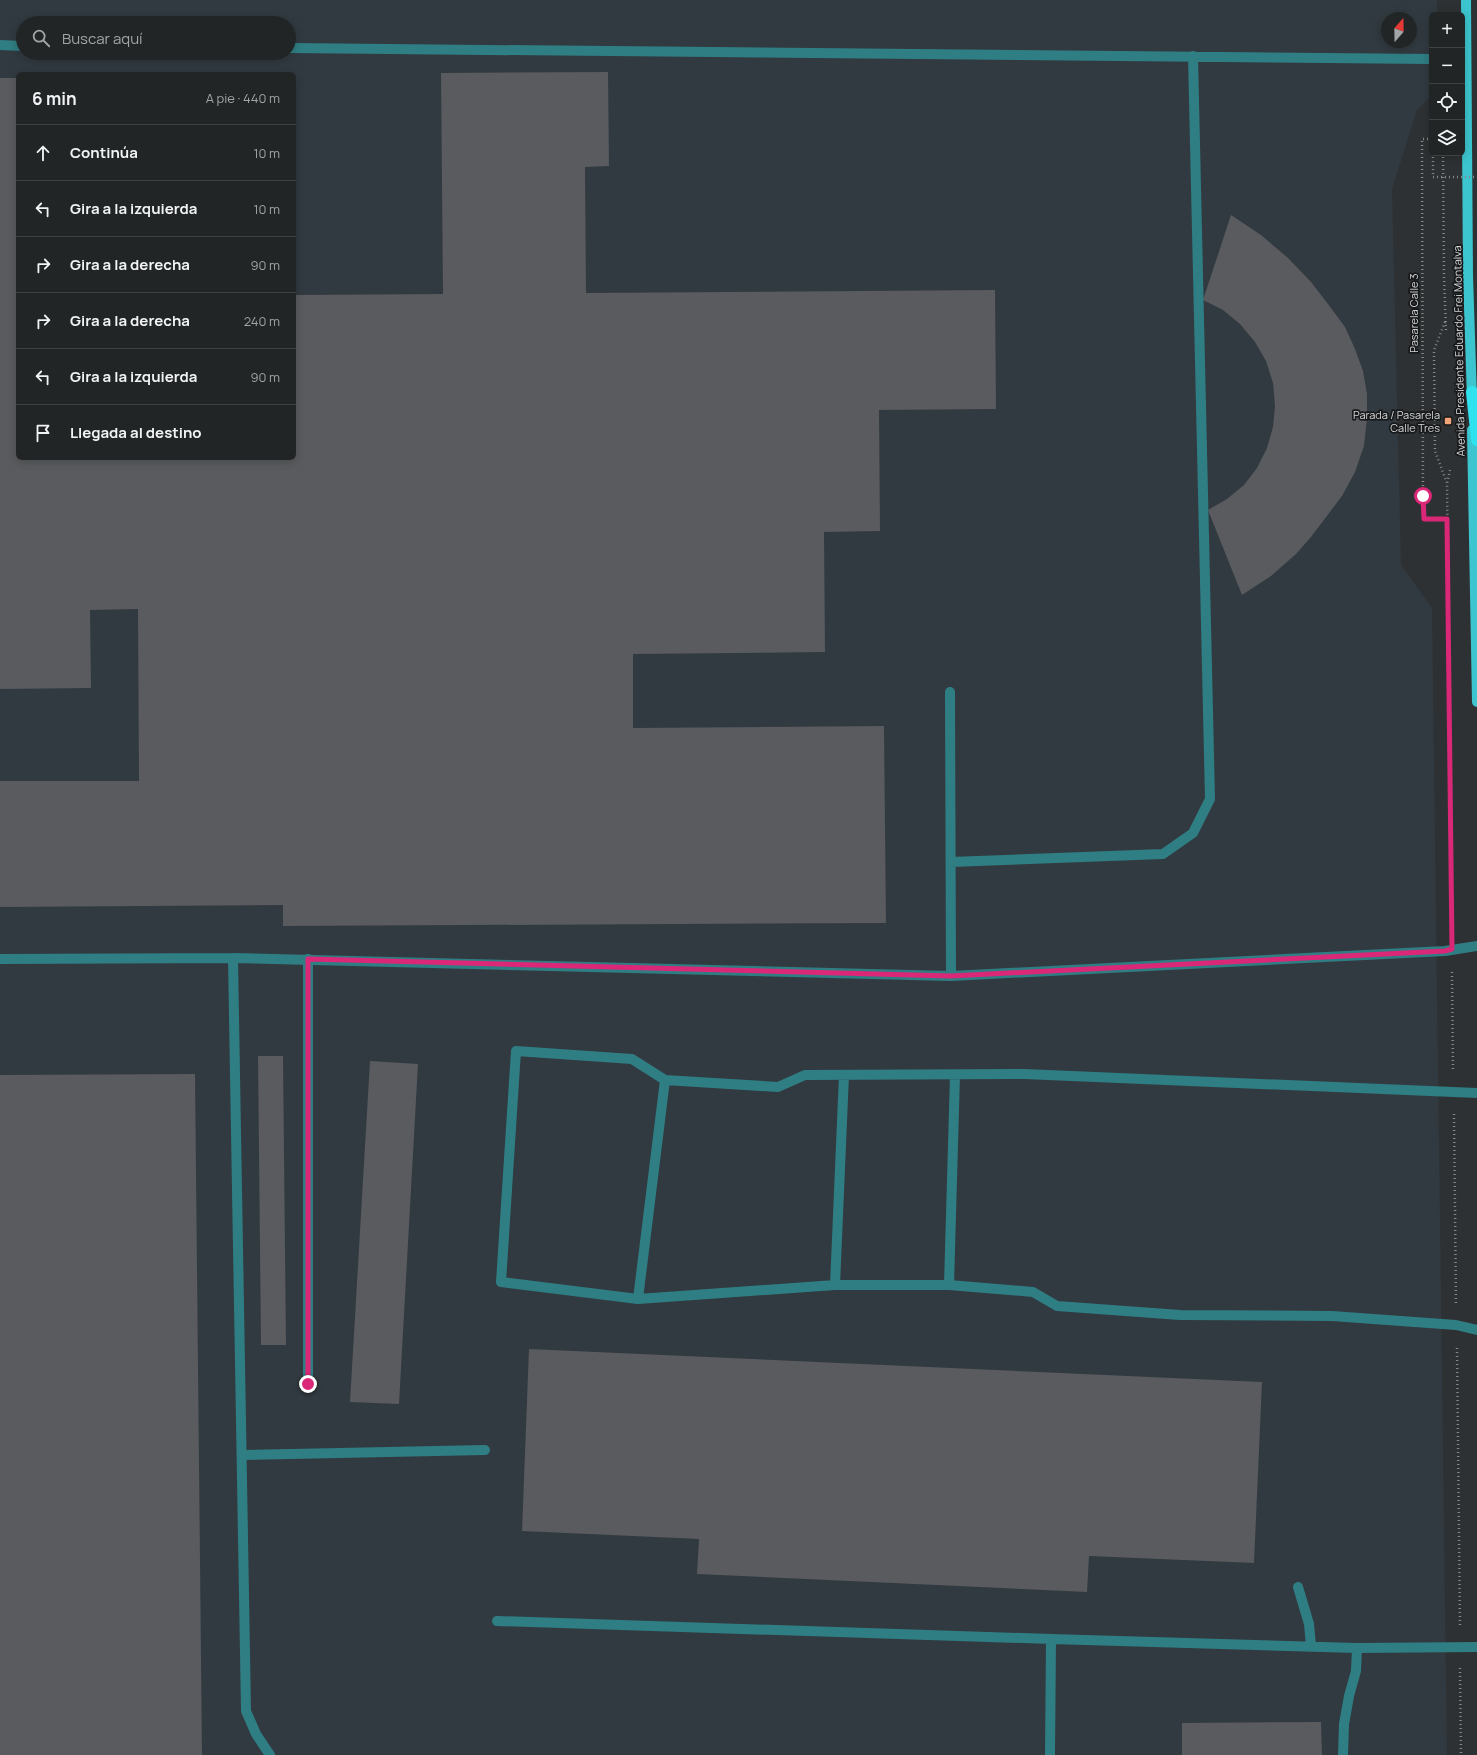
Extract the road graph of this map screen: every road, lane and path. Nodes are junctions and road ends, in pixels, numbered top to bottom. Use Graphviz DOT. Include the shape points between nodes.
graph roads {
  1 [pos="1466,0"];
  2 [pos="0,45"];
  3 [pos="16,46"];
  4 [pos="296,48"];
  5 [pos="1464,48"];
  6 [pos="1193,56"];
  7 [pos="1429,59"];
  8 [pos="1464,84"];
  9 [pos="1429,139"];
  10 [pos="1432,156"];
  11 [pos="1443,156"];
  12 [pos="1477,177"];
  13 [pos="1472,392"];
  14 [pos="1477,440"];
  15 [pos="1447,519"];
  16 [pos="950,692"];
  17 [pos="1477,702"];
  18 [pos="951,862"];
  19 [pos="1477,946"];
  20 [pos="1452,949"];
  21 [pos="234,958"];
  22 [pos="0,959"];
  23 [pos="308,959"];
  24 [pos="951,976"];
  25 [pos="844,1075"];
  26 [pos="955,1075"];
  27 [pos="665,1080"];
  28 [pos="1454,1092"];
  29 [pos="1477,1093"];
  30 [pos="835,1285"];
  31 [pos="949,1285"];
  32 [pos="638,1299"];
  33 [pos="1456,1325"];
  34 [pos="1477,1330"];
  35 [pos="308,1384"];
  36 [pos="485,1450"];
  37 [pos="242,1455"];
  38 [pos="1298,1587"];
  39 [pos="497,1621"];
  40 [pos="1050,1640"];
  41 [pos="1311,1646"];
  42 [pos="1460,1647"];
  43 [pos="1477,1647"];
  44 [pos="1357,1648"];
  45 [pos="270,1755"];
  46 [pos="1050,1755"];
  47 [pos="1343,1755"];
  48 [pos="1461,1755"];
  1 -- 5 [label="main road, Avenida Presidente Eduardo Frei Montalva"];
  2 -- 3 [label="lane"];
  4 -- 6 [label="lane"];
  6 -- 7 [label="lane"];
  6 -- 18 [label="lane" via="1210,799 1193,832 1163,854"];
  8 -- 13 [label="main road, Avenida Presidente Eduardo Frei Montalva"];
  9 -- 15 [label="path, Pasarela Calle 3" via="1422,139 1424,519"];
  10 -- 12 [label="path, bridge" via="1433,177"];
  11 -- 15 [label="path" via="1445,322 1434,350 1434,365 1435,451 1447,484"];
  13 -- 14 [label="highway"];
  13 -- 17 [label="main road, Avenida Presidente Eduardo Frei Montalva"];
  15 -- 20 [label="path"];
  16 -- 18 [label="lane"];
  18 -- 24 [label="lane"];
  19 -- 20 [label="lane"];
  20 -- 24 [label="lane"];
  20 -- 28 [label="path"];
  21 -- 22 [label="lane"];
  21 -- 23 [label="lane"];
  21 -- 37 [label="lane"];
  23 -- 24 [label="lane"];
  23 -- 35 [label="lane"];
  25 -- 26 [label="lane"];
  25 -- 27 [label="lane" via="805,1075 778,1087"];
  25 -- 30 [label="lane"];
  26 -- 28 [label="lane" via="1024,1074"];
  26 -- 31 [label="lane"];
  27 -- 32 [label="lane"];
  27 -- 32 [label="lane" via="632,1059 516,1050 501,1282"];
  28 -- 29 [label="lane"];
  28 -- 33 [label="path"];
  30 -- 31 [label="lane"];
  30 -- 32 [label="lane"];
  31 -- 33 [label="lane" via="1033,1292 1057,1306 1180,1315 1332,1316"];
  33 -- 34 [label="lane"];
  33 -- 42 [label="path"];
  36 -- 37 [label="lane"];
  37 -- 45 [label="lane" via="246,1711 256,1734"];
  38 -- 41 [label="lane" via="1309,1624"];
  39 -- 40 [label="lane"];
  40 -- 41 [label="lane"];
  40 -- 46 [label="lane"];
  41 -- 44 [label="lane"];
  42 -- 43 [label="lane"];
  42 -- 44 [label="lane"];
  42 -- 48 [label="path"];
  44 -- 47 [label="lane" via="1356,1672 1344,1724"];
}
